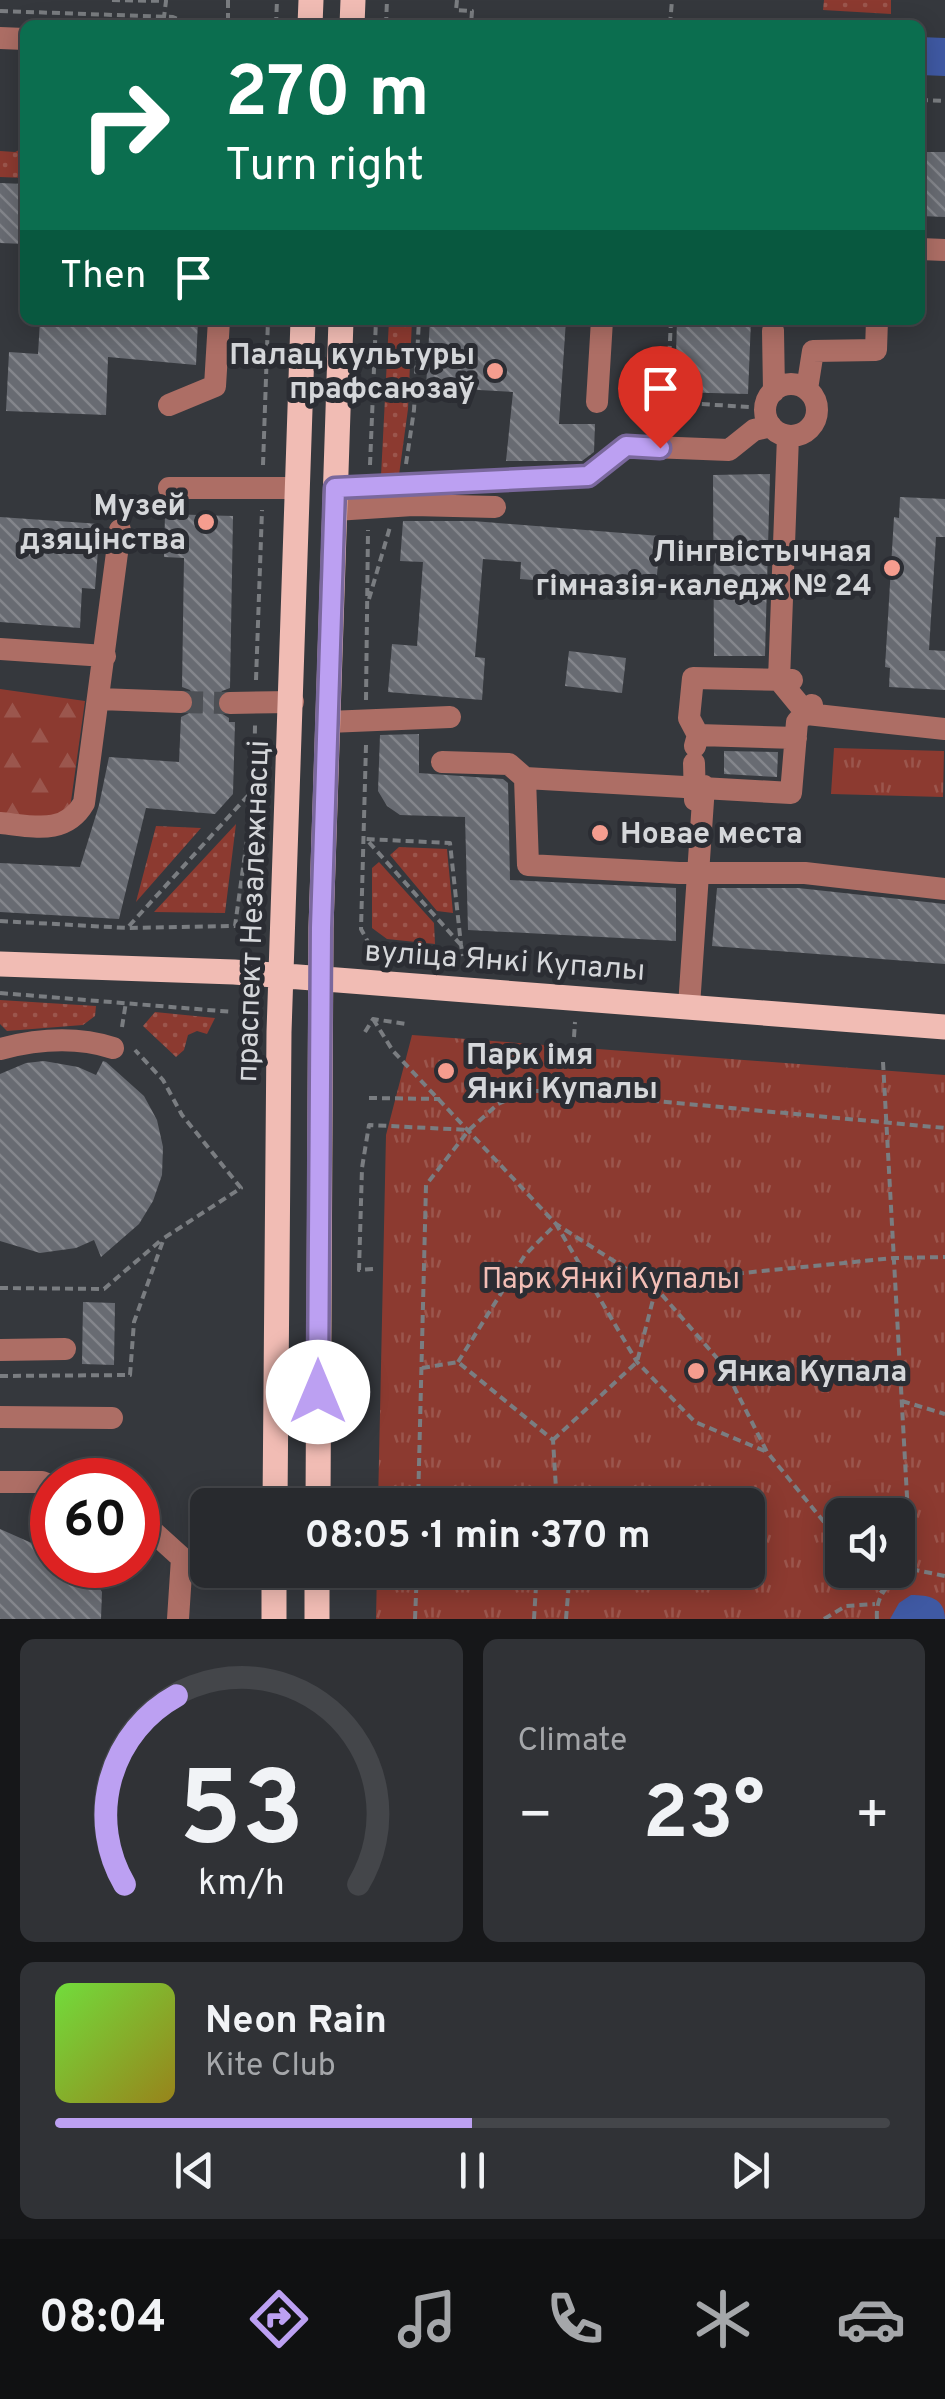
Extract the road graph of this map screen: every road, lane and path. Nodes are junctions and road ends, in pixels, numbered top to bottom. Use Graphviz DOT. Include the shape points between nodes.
graph roads {
  1 [pos="111,0"];
  2 [pos="166,0"];
  3 [pos="457,0"];
  4 [pos="0,11"];
  5 [pos="110,14"];
  6 [pos="164,18"];
  7 [pos="184,20"];
  8 [pos="471,20"];
  9 [pos="219,325"];
  10 [pos="268,325"];
  11 [pos="302,325"];
  12 [pos="341,325"];
  13 [pos="376,325"];
  14 [pos="419,325"];
  15 [pos="602,325"];
  16 [pos="671,325"];
  17 [pos="877,325"];
  18 [pos="780,331"];
  19 [pos="790,388"];
  20 [pos="597,402"];
  21 [pos="169,404"];
  22 [pos="746,406"];
  23 [pos="786,432"];
  24 [pos="168,488"];
  25 [pos="262,488"];
  26 [pos="298,488"];
  27 [pos="399,496"];
  28 [pos="369,498"];
  29 [pos="335,499"];
  30 [pos="495,507"];
  31 [pos="120,530"];
  32 [pos="366,608"];
  33 [pos="0,649"];
  34 [pos="105,656"];
  35 [pos="786,680"];
  36 [pos="99,699"];
  37 [pos="181,702"];
  38 [pos="255,702"];
  39 [pos="292,702"];
  40 [pos="230,703"];
  41 [pos="810,710"];
  42 [pos="450,717"];
  43 [pos="945,719"];
  44 [pos="366,720"];
  45 [pos="328,722"];
  46 [pos="945,728"];
  47 [pos="796,738"];
  48 [pos="442,762"];
  49 [pos="697,763"];
  50 [pos="525,778"];
  51 [pos="254,789"];
  52 [pos="0,823"];
  53 [pos="366,840"];
  54 [pos="695,873"];
  55 [pos="945,889"];
  56 [pos="0,921"];
  57 [pos="128,928"];
  58 [pos="462,945"];
  59 [pos="373,950"];
  60 [pos="463,956"];
  61 [pos="0,964"];
  62 [pos="281,975"];
  63 [pos="683,978"];
  64 [pos="321,979"];
  65 [pos="0,993"];
  66 [pos="126,1002"];
  67 [pos="689,1006"];
  68 [pos="233,1012"];
  69 [pos="373,1019"];
  70 [pos="406,1024"];
  71 [pos="945,1026"];
  72 [pos="365,1032"];
  73 [pos="123,1045"];
  74 [pos="0,1049"];
  75 [pos="883,1062"];
  76 [pos="369,1098"];
  77 [pos="440,1100"];
  78 [pos="886,1124"];
  79 [pos="945,1128"];
  80 [pos="469,1130"];
  81 [pos="556,1224"];
  82 [pos="164,1238"];
  83 [pos="894,1258"];
  84 [pos="945,1258"];
  85 [pos="372,1269"];
  86 [pos="0,1288"];
  87 [pos="656,1288"];
  88 [pos="0,1350"];
  89 [pos="66,1350"];
  90 [pos="458,1362"];
  91 [pos="636,1362"];
  92 [pos="422,1368"];
  93 [pos="0,1376"];
  94 [pos="902,1402"];
  95 [pos="945,1414"];
  96 [pos="0,1417"];
  97 [pos="112,1418"];
  98 [pos="553,1440"];
  99 [pos="767,1452"];
  100 [pos="0,1482"];
  101 [pos="30,1482"];
  102 [pos="275,1488"];
  103 [pos="318,1488"];
  104 [pos="418,1488"];
  105 [pos="557,1488"];
  106 [pos="908,1498"];
  107 [pos="825,1523"];
  108 [pos="160,1538"];
  109 [pos="915,1570"];
  110 [pos="945,1576"];
  111 [pos="274,1588"];
  112 [pos="317,1588"];
  113 [pos="416,1588"];
  114 [pos="536,1588"];
  115 [pos="569,1588"];
  116 [pos="879,1588"];
  117 [pos="887,1588"];
  118 [pos="882,1592"];
  119 [pos="876,1604"];
  120 [pos="178,1619"];
  121 [pos="274,1619"];
  122 [pos="317,1619"];
  123 [pos="415,1619"];
  124 [pos="534,1619"];
  125 [pos="566,1619"];
  126 [pos="824,1619"];
  127 [pos="877,1619"];
  1 -- 2 [label="path"];
  1 -- 5 [label="path"];
  2 -- 6 [label="path"];
  3 -- 8 [label="path" via="456,10 472,11"];
  4 -- 5 [label="path"];
  5 -- 6 [label="path"];
  6 -- 7 [label="path"];
  9 -- 21 [label="street" via="215,386"];
  10 -- 25 [label="path"];
  11 -- 26 [label="main road, праспект Незалежнасці"];
  12 -- 29 [label="main road"];
  13 -- 28 [label="path"];
  14 -- 27 [label="path" via="414,410"];
  15 -- 20 [label="street"];
  16 -- 22 [label="path" via="667,402"];
  17 -- 19 [label="street" via="876,350 813,351"];
  18 -- 19 [label="street"];
  19 -- 23 [label="street" via="765,412"];
  19 -- 23 [label="street" via="816,402 816,418"];
  23 -- 27 [label="street" via="754,430 728,450 626,446 588,476"];
  23 -- 35 [label="street"];
  24 -- 25 [label="street"];
  25 -- 26 [label="street"];
  25 -- 38 [label="path"];
  26 -- 39 [label="main road, праспект Незалежнасці"];
  27 -- 28 [label="street"];
  27 -- 30 [label="street"];
  27 -- 32 [label="path"];
  28 -- 29 [label="street"];
  28 -- 32 [label="path"];
  29 -- 45 [label="main road"];
  31 -- 34 [label="street"];
  32 -- 44 [label="path"];
  33 -- 34 [label="street"];
  34 -- 36 [label="street"];
  35 -- 41 [label="street"];
  35 -- 49 [label="street" via="693,678 689,718"];
  36 -- 37 [label="street"];
  36 -- 52 [label="street" via="78,813 52,828"];
  38 -- 39 [label="street"];
  38 -- 40 [label="street"];
  38 -- 51 [label="path"];
  39 -- 62 [label="main road, праспект Незалежнасці"];
  41 -- 43 [label="street"];
  41 -- 46 [label="street"];
  41 -- 47 [label="street" via="797,722"];
  42 -- 44 [label="street"];
  44 -- 45 [label="street"];
  44 -- 53 [label="path"];
  45 -- 64 [label="main road"];
  47 -- 49 [label="street"];
  47 -- 49 [label="street" via="791,793"];
  48 -- 50 [label="street" via="509,764"];
  49 -- 50 [label="street"];
  49 -- 54 [label="street"];
  50 -- 54 [label="street" via="528,865"];
  51 -- 57 [label="path"];
  51 -- 57 [label="path" via="235,926"];
  53 -- 58 [label="path"];
  53 -- 58 [label="path" via="450,842"];
  53 -- 59 [label="path" via="361,930"];
  54 -- 55 [label="street" via="805,873"];
  54 -- 63 [label="street"];
  54 -- 67 [label="street"];
  56 -- 57 [label="path"];
  58 -- 60 [label="path"];
  61 -- 62 [label="main road, вуліца Янкі Купалы"];
  62 -- 64 [label="main road, вуліца Янкі Купалы"];
  62 -- 102 [label="main road, праспект Незалежнасці"];
  64 -- 67 [label="main road, вуліца Янкі Купалы"];
  64 -- 103 [label="main road"];
  65 -- 66 [label="path"];
  66 -- 68 [label="path"];
  66 -- 73 [label="path"];
  67 -- 71 [label="main road, вуліца Янкі Купалы"];
  69 -- 70 [label="path"];
  69 -- 72 [label="path"];
  69 -- 77 [label="path" via="392,1050"];
  73 -- 74 [label="street" via="67,1040"];
  73 -- 82 [label="path" via="163,1080 241,1188"];
  75 -- 78 [label="path"];
  76 -- 77 [label="path"];
  77 -- 80 [label="path"];
  78 -- 79 [label="path"];
  78 -- 80 [label="path" via="526,1091 498,1104"];
  78 -- 83 [label="path"];
  80 -- 81 [label="path"];
  80 -- 85 [label="path" via="369,1125 359,1270"];
  80 -- 92 [label="path" via="426,1185"];
  81 -- 87 [label="path"];
  81 -- 90 [label="path" via="525,1256"];
  81 -- 91 [label="path"];
  82 -- 86 [label="path" via="104,1289"];
  82 -- 93 [label="path" via="134,1322 130,1376"];
  83 -- 84 [label="path"];
  83 -- 87 [label="path" via="683,1277"];
  83 -- 94 [label="path"];
  87 -- 91 [label="path"];
  87 -- 99 [label="path" via="723,1366"];
  88 -- 89 [label="street"];
  90 -- 92 [label="path"];
  90 -- 98 [label="path"];
  91 -- 98 [label="path"];
  91 -- 99 [label="path" via="695,1422"];
  92 -- 104 [label="path"];
  94 -- 95 [label="path"];
  94 -- 106 [label="path"];
  96 -- 97 [label="street"];
  98 -- 105 [label="path"];
  99 -- 107 [label="path"];
  100 -- 101 [label="street"];
  108 -- 120 [label="street" via="182,1558"];
  109 -- 110 [label="path"];
  111 -- 121 [label="main road"];
  112 -- 122 [label="main road"];
  113 -- 123 [label="path"];
  114 -- 124 [label="path"];
  115 -- 125 [label="path"];
  116 -- 118 [label="path"];
  117 -- 118 [label="path"];
  118 -- 119 [label="path"];
  119 -- 126 [label="path" via="846,1606"];
  119 -- 127 [label="path"];
}
